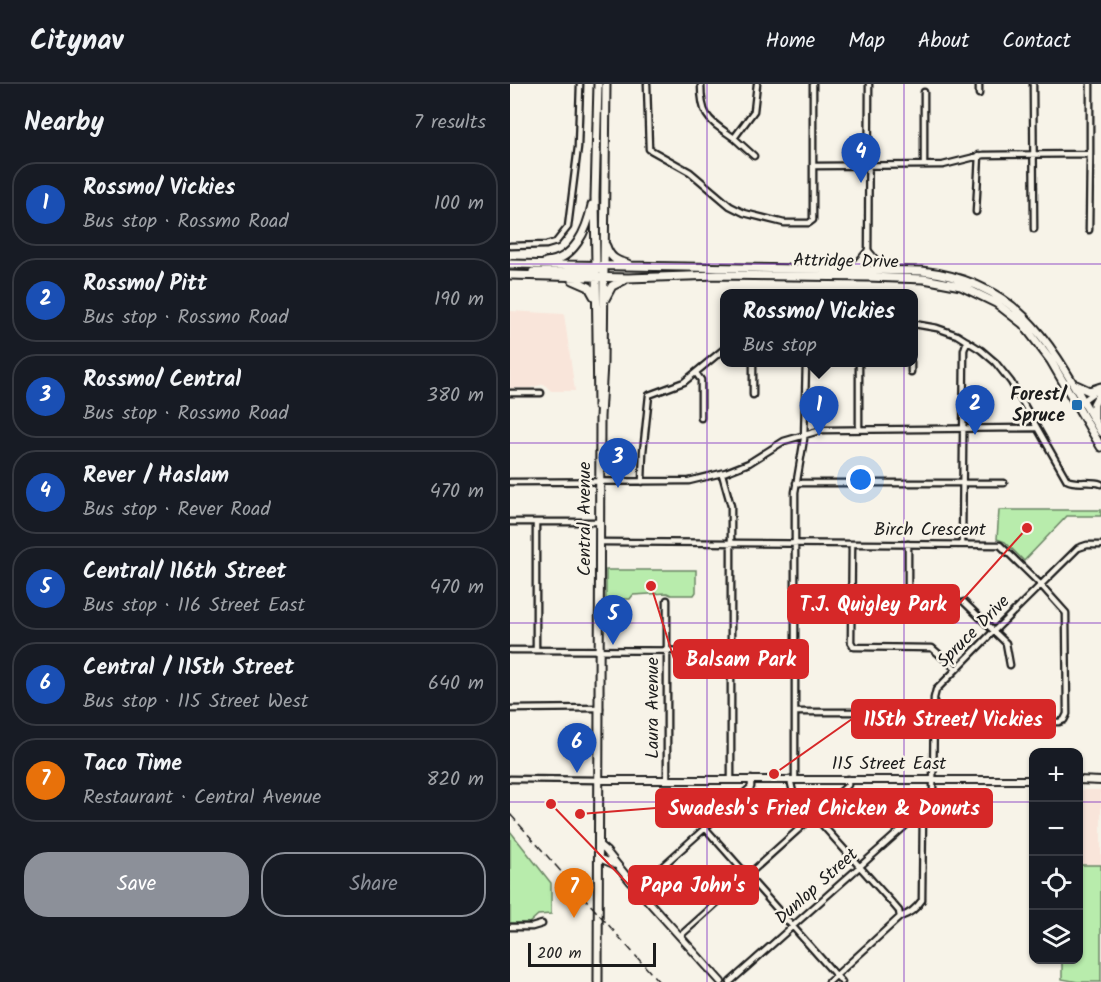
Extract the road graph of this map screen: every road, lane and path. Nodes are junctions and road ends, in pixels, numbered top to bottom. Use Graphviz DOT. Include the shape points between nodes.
graph roads {
  1 [pos="580,84"];
  2 [pos="598,84"];
  3 [pos="606,84"];
  4 [pos="647,84"];
  5 [pos="701,84"];
  6 [pos="757,84"];
  7 [pos="813,84"];
  8 [pos="869,84"];
  9 [pos="979,84"];
  10 [pos="1034,84"];
  11 [pos="1090,84"];
  12 [pos="924,92"];
  13 [pos="979,94"];
  14 [pos="734,138"];
  15 [pos="1033,154"];
  16 [pos="1090,154"];
  17 [pos="978,155"];
  18 [pos="754,156"];
  19 [pos="813,165"];
  20 [pos="924,165"];
  21 [pos="869,166"];
  22 [pos="595,197"];
  23 [pos="976,212"];
  24 [pos="1034,229"];
  25 [pos="1089,230"];
  26 [pos="604,241"];
  27 [pos="510,246"];
  28 [pos="868,252"];
  29 [pos="510,264"];
  30 [pos="526,264"];
  31 [pos="638,267"];
  32 [pos="849,270"];
  33 [pos="891,270"];
  34 [pos="599,272"];
  35 [pos="868,274"];
  36 [pos="512,275"];
  37 [pos="568,278"];
  38 [pos="628,278"];
  39 [pos="596,301"];
  40 [pos="604,301"];
  41 [pos="918,325"];
  42 [pos="967,341"];
  43 [pos="720,352"];
  44 [pos="753,367"];
  45 [pos="806,367"];
  46 [pos="859,367"];
  47 [pos="911,367"];
  48 [pos="911,372"];
  49 [pos="696,373"];
  50 [pos="1073,384"];
  51 [pos="1101,388"];
  52 [pos="510,393"];
  53 [pos="542,393"];
  54 [pos="753,395"];
  55 [pos="1080,403"];
  56 [pos="600,417"];
  57 [pos="701,418"];
  58 [pos="1094,421"];
  59 [pos="1036,428"];
  60 [pos="859,429"];
  61 [pos="962,429"];
  62 [pos="1101,432"];
  63 [pos="805,434"];
  64 [pos="1101,447"];
  65 [pos="722,474"];
  66 [pos="510,482"];
  67 [pos="600,482"];
  68 [pos="642,482"];
  69 [pos="796,483"];
  70 [pos="962,483"];
  71 [pos="1004,483"];
  72 [pos="1101,484"];
  73 [pos="510,522"];
  74 [pos="536,522"];
  75 [pos="600,522"];
  76 [pos="600,542"];
  77 [pos="731,543"];
  78 [pos="795,544"];
  79 [pos="852,544"];
  80 [pos="908,544"];
  81 [pos="962,544"];
  82 [pos="1101,545"];
  83 [pos="1040,584"];
  84 [pos="908,586"];
  85 [pos="666,600"];
  86 [pos="964,602"];
  87 [pos="994,632"];
  88 [pos="510,650"];
  89 [pos="536,650"];
  90 [pos="600,650"];
  91 [pos="667,651"];
  92 [pos="731,651"];
  93 [pos="795,651"];
  94 [pos="1010,664"];
  95 [pos="956,669"];
  96 [pos="600,708"];
  97 [pos="510,709"];
  98 [pos="795,712"];
  99 [pos="872,712"];
  100 [pos="934,722"];
  101 [pos="510,779"];
  102 [pos="731,779"];
  103 [pos="751,779"];
  104 [pos="792,779"];
  105 [pos="848,779"];
  106 [pos="933,779"];
  107 [pos="600,780"];
  108 [pos="667,780"];
  109 [pos="1029,780"];
  110 [pos="1083,780"];
  111 [pos="1101,781"];
  112 [pos="923,812"];
  113 [pos="815,816"];
  114 [pos="706,829"];
  115 [pos="599,845"];
  116 [pos="599,858"];
  117 [pos="616,866"];
  118 [pos="860,867"];
  119 [pos="747,876"];
  120 [pos="637,889"];
  121 [pos="900,917"];
  122 [pos="542,924"];
  123 [pos="510,927"];
  124 [pos="793,927"];
  125 [pos="680,936"];
  126 [pos="836,975"];
  127 [pos="598,982"];
  128 [pos="721,982"];
  129 [pos="730,982"];
  130 [pos="828,982"];
  131 [pos="842,982"];
  1 -- 27 [label="street" via="578,147 568,227 556,242"];
  2 -- 22 [label="main road, Central Avenue"];
  3 -- 26 [label="main road, Central Avenue"];
  4 -- 19 [label="street" via="649,149 690,172 744,213 784,223 812,222"];
  5 -- 14 [label="street" via="706,116"];
  6 -- 14 [label="street" via="754,111"];
  7 -- 19 [label="street"];
  8 -- 21 [label="street"];
  9 -- 13 [label="street"];
  10 -- 15 [label="street"];
  11 -- 16 [label="street"];
  12 -- 20 [label="street"];
  14 -- 18 [label="street"];
  15 -- 16 [label="street"];
  15 -- 17 [label="street"];
  15 -- 24 [label="street"];
  16 -- 25 [label="street"];
  17 -- 20 [label="street" via="953,164"];
  17 -- 23 [label="street"];
  19 -- 21 [label="street"];
  20 -- 21 [label="street"];
  21 -- 28 [label="street"];
  22 -- 30 [label="main road" via="569,254 553,262"];
  22 -- 34 [label="main road, Central Avenue"];
  26 -- 31 [label="main road" via="615,260"];
  26 -- 34 [label="main road, Central Avenue"];
  28 -- 32 [label="main road"];
  28 -- 33 [label="main road" via="878,264"];
  28 -- 35 [label="street"];
  29 -- 30 [label="main road, Attridge Drive"];
  30 -- 34 [label="main road, Attridge Drive"];
  31 -- 32 [label="main road, Attridge Drive"];
  31 -- 34 [label="main road, Attridge Drive"];
  32 -- 35 [label="main road, Attridge Drive"];
  33 -- 35 [label="main road, Attridge Drive"];
  33 -- 50 [label="main road, Attridge Drive" via="959,277 993,292 1029,319"];
  34 -- 36 [label="main road"];
  34 -- 37 [label="main road, Attridge Drive"];
  34 -- 38 [label="main road, Attridge Drive"];
  34 -- 39 [label="main road, Central Avenue"];
  34 -- 40 [label="main road, Central Avenue"];
  35 -- 38 [label="main road, Attridge Drive"];
  35 -- 55 [label="main road, Attridge Drive" via="941,281 996,303 1038,342"];
  36 -- 37 [label="main road, Attridge Drive"];
  37 -- 39 [label="main road" via="589,287"];
  38 -- 40 [label="main road" via="612,286"];
  39 -- 56 [label="main road, Central Avenue"];
  40 -- 56 [label="main road, Central Avenue"];
  41 -- 42 [label="street" via="947,331"];
  42 -- 59 [label="street" via="1001,369"];
  42 -- 61 [label="street"];
  43 -- 49 [label="street"];
  44 -- 54 [label="street"];
  45 -- 63 [label="street"];
  46 -- 60 [label="street"];
  47 -- 48 [label="street"];
  49 -- 57 [label="street" via="701,380"];
  49 -- 68 [label="street" via="684,382 649,395"];
  50 -- 51 [label="main road" via="1089,391"];
  50 -- 55 [label="main road, Attridge Drive"];
  51 -- 55 [label="street"];
  51 -- 58 [label="main road" via="1094,404"];
  52 -- 53 [label="street"];
  55 -- 58 [label="main road, Attridge Drive"];
  55 -- 64 [label="main road, Attridge Drive"];
  56 -- 67 [label="main road, Central Avenue"];
  58 -- 62 [label="main road, Attridge Drive"];
  59 -- 61 [label="street"];
  59 -- 72 [label="street" via="1067,480"];
  60 -- 61 [label="street"];
  60 -- 63 [label="street"];
  61 -- 70 [label="street"];
  63 -- 65 [label="street"];
  63 -- 69 [label="street"];
  65 -- 68 [label="street" via="689,481"];
  65 -- 77 [label="street" via="731,506"];
  66 -- 67 [label="street"];
  67 -- 68 [label="street"];
  67 -- 75 [label="main road, Central Avenue"];
  69 -- 70 [label="street"];
  69 -- 78 [label="street"];
  70 -- 71 [label="street"];
  70 -- 81 [label="street"];
  73 -- 74 [label="street"];
  74 -- 75 [label="street"];
  74 -- 89 [label="street"];
  75 -- 76 [label="main road, Central Avenue"];
  76 -- 77 [label="street, Birch Crescent"];
  76 -- 90 [label="main road, Central Avenue"];
  77 -- 78 [label="street, Birch Crescent"];
  77 -- 92 [label="street"];
  78 -- 79 [label="street, Birch Crescent"];
  78 -- 93 [label="street"];
  79 -- 80 [label="street, Birch Crescent"];
  79 -- 95 [label="street" via="854,647 932,648"];
  80 -- 81 [label="street, Birch Crescent"];
  80 -- 84 [label="street"];
  81 -- 83 [label="street, Birch Crescent" via="1000,545"];
  82 -- 83 [label="street, Spruce Drive" via="1078,548"];
  83 -- 87 [label="street, Spruce Drive"];
  83 -- 100 [label="street, Birch Crescent" via="1067,616 1065,717 1059,722"];
  85 -- 91 [label="street, Laura Avenue"];
  86 -- 87 [label="street"];
  87 -- 94 [label="street" via="1006,643"];
  87 -- 95 [label="street, Spruce Drive"];
  88 -- 89 [label="street"];
  89 -- 90 [label="street"];
  90 -- 91 [label="street"];
  90 -- 96 [label="main road, Central Avenue"];
  91 -- 92 [label="street"];
  91 -- 108 [label="street, Laura Avenue"];
  92 -- 93 [label="street"];
  92 -- 102 [label="street"];
  93 -- 98 [label="street"];
  95 -- 100 [label="street, Spruce Drive" via="936,690"];
  96 -- 97 [label="street"];
  96 -- 107 [label="main road, Central Avenue"];
  98 -- 99 [label="street"];
  98 -- 104 [label="street"];
  100 -- 106 [label="street, Spruce Drive"];
  101 -- 107 [label="street"];
  102 -- 103 [label="street, 115 Street East"];
  102 -- 108 [label="street, 115 Street East"];
  103 -- 104 [label="street, 115 Street East"];
  103 -- 114 [label="street" via="751,787"];
  104 -- 105 [label="street, 115 Street East"];
  104 -- 113 [label="street" via="793,792"];
  105 -- 106 [label="street, 115 Street East"];
  105 -- 113 [label="street" via="849,785"];
  106 -- 109 [label="street, 115 Street East"];
  106 -- 112 [label="street" via="930,804"];
  107 -- 108 [label="street, 115 Street East"];
  107 -- 115 [label="main road, Central Avenue"];
  110 -- 111 [label="street"];
  112 -- 118 [label="street, Dunlop Street"];
  112 -- 121 [label="street" via="922,900 916,909"];
  113 -- 118 [label="street"];
  113 -- 119 [label="street"];
  114 -- 119 [label="street"];
  114 -- 120 [label="street"];
  115 -- 116 [label="main road, Central Avenue"];
  115 -- 117 [label="street"];
  116 -- 117 [label="street"];
  116 -- 127 [label="main road, Central Avenue"];
  117 -- 120 [label="street"];
  118 -- 121 [label="street" via="898,909"];
  118 -- 124 [label="street, Dunlop Street"];
  119 -- 124 [label="street"];
  119 -- 125 [label="street"];
  120 -- 125 [label="street"];
  121 -- 126 [label="street"];
  122 -- 123 [label="street"];
  124 -- 126 [label="street"];
  124 -- 129 [label="street, Dunlop Street"];
  125 -- 128 [label="street"];
  126 -- 130 [label="street"];
  126 -- 131 [label="street"];
}
